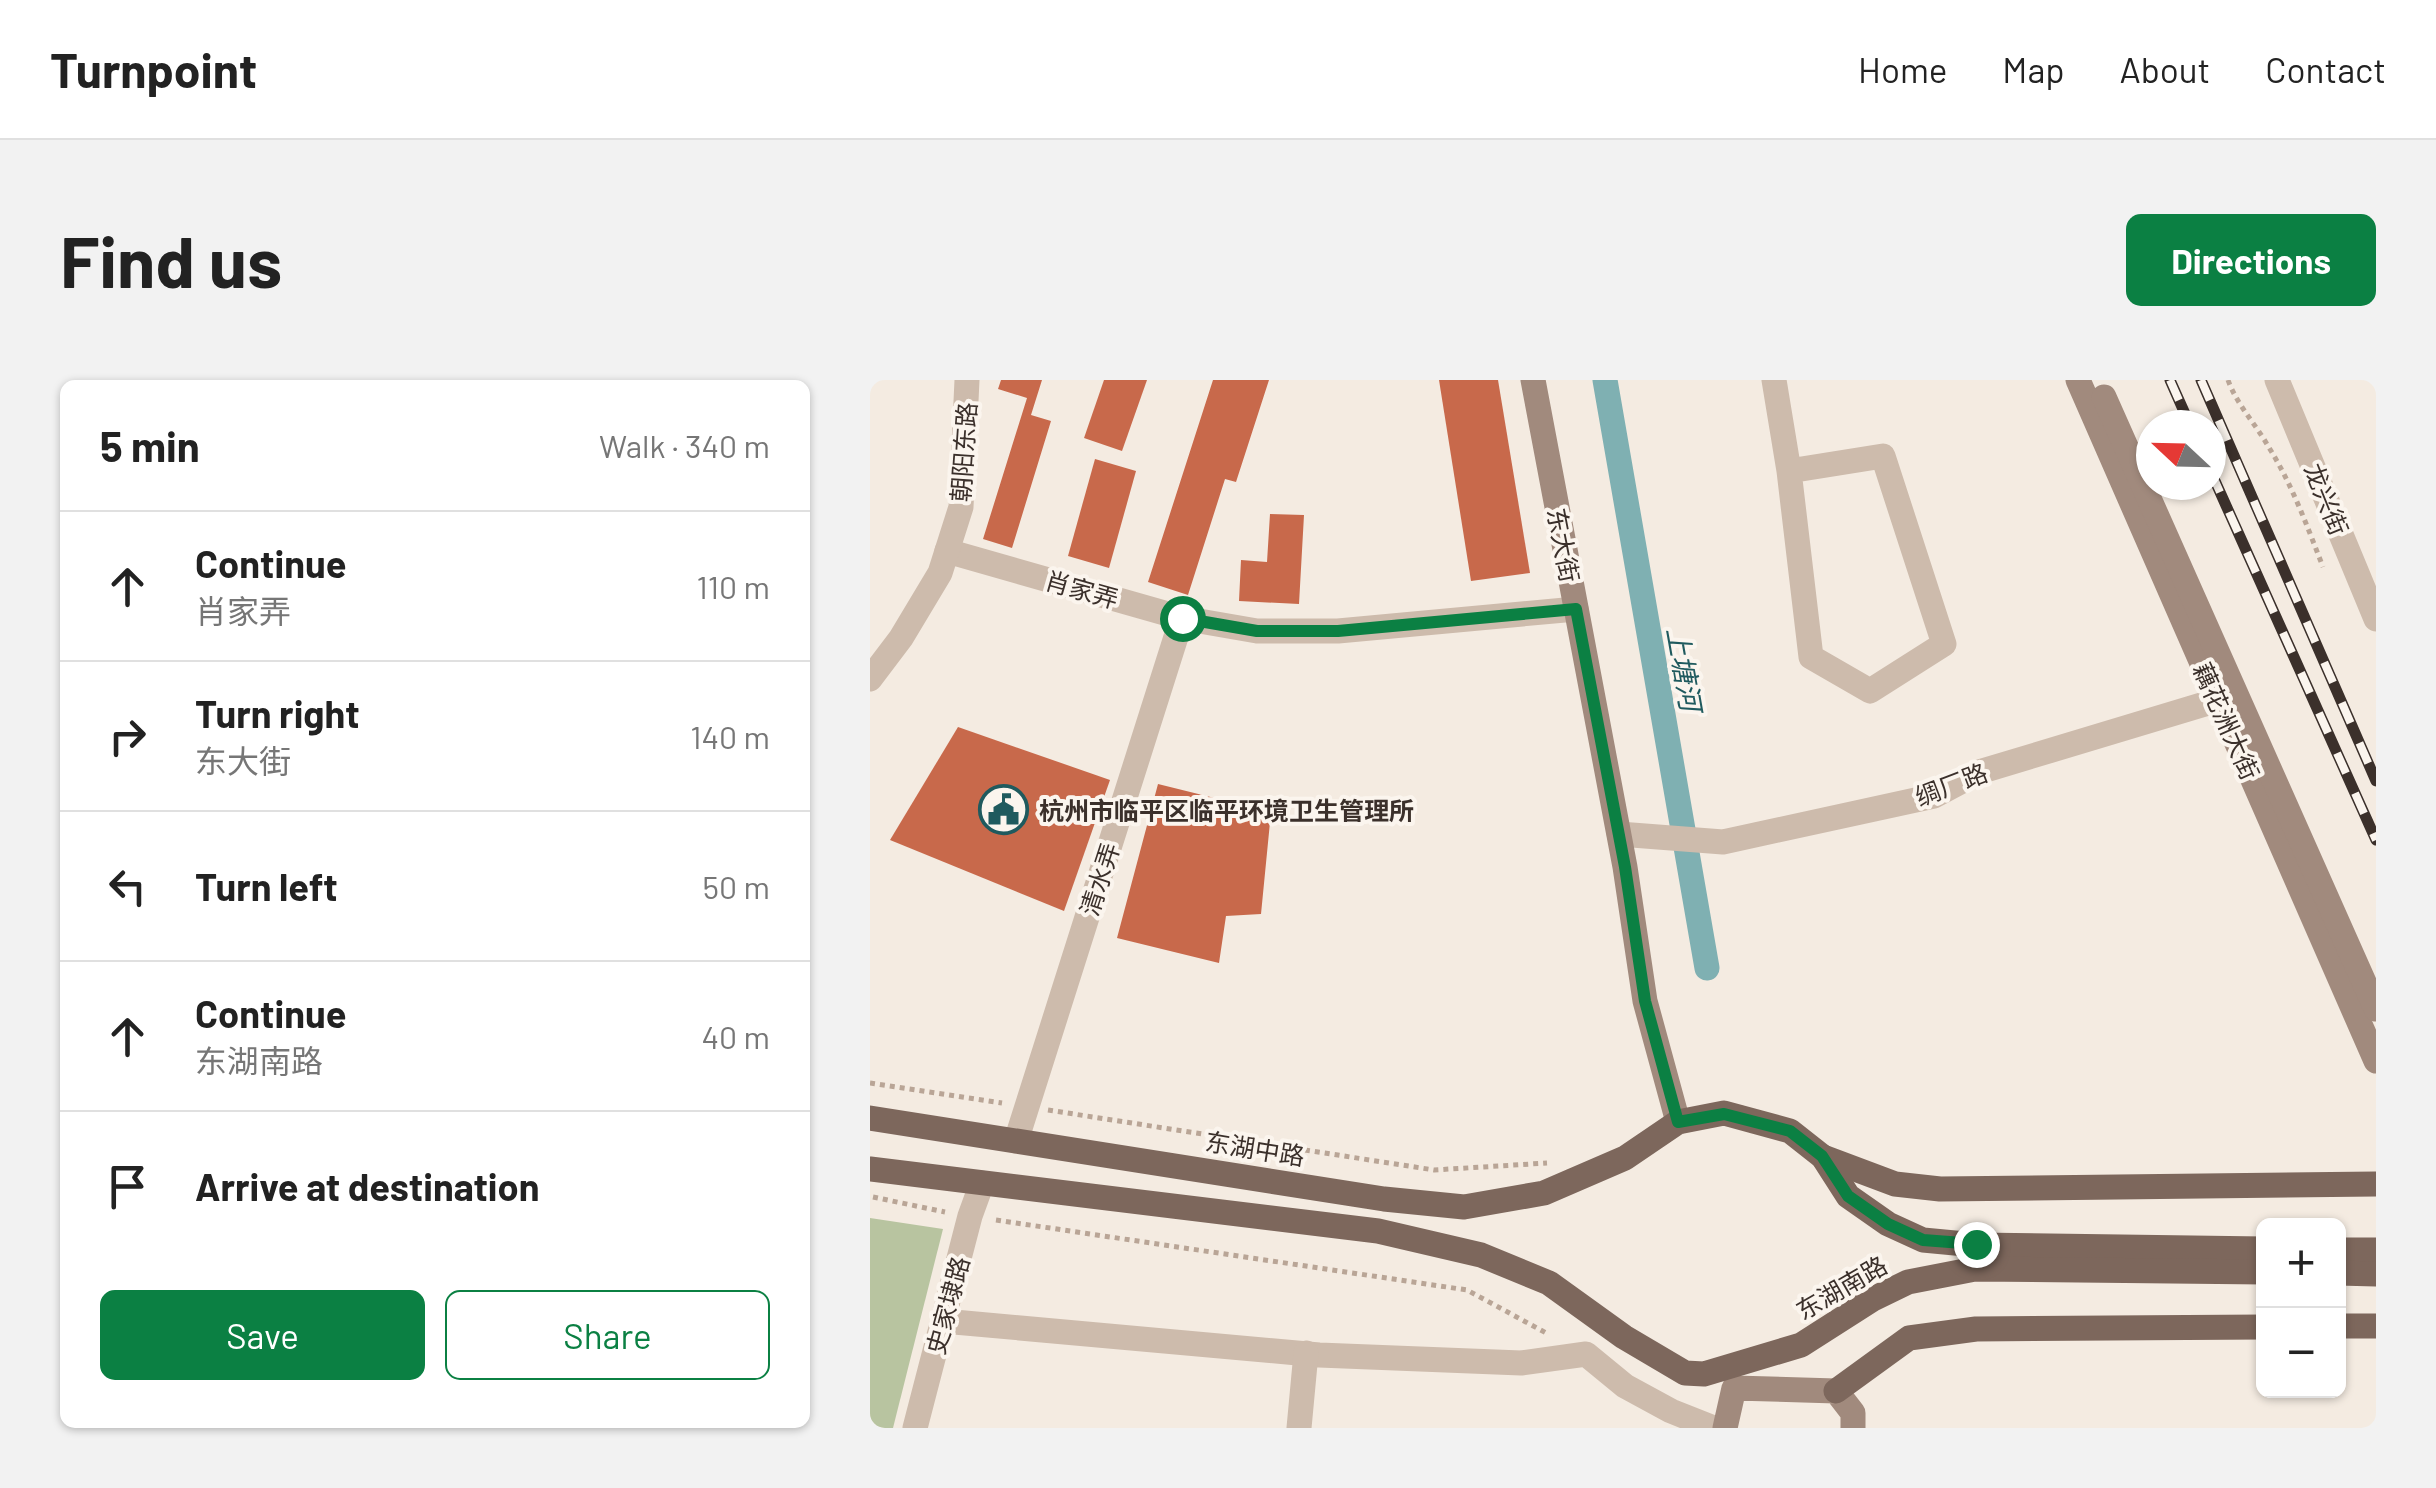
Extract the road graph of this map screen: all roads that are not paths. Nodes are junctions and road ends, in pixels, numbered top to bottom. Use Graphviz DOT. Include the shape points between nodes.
graph roads {
  1 [pos="967,380"];
  2 [pos="1533,380"];
  3 [pos="1774,380"];
  4 [pos="2078,380"];
  5 [pos="2096,380"];
  6 [pos="2277,380"];
  7 [pos="1788,471"];
  8 [pos="947,551"];
  9 [pos="1576,609"];
  10 [pos="1182,618"];
  11 [pos="2376,619"];
  12 [pos="870,679"];
  13 [pos="2218,700"];
  14 [pos="1619,834"];
  15 [pos="2376,1009"];
  16 [pos="2376,1061"];
  17 [pos="870,1118"];
  18 [pos="1678,1122"];
  19 [pos="1016,1140"];
  20 [pos="1822,1156"];
  21 [pos="870,1169"];
  22 [pos="982,1182"];
  23 [pos="2376,1184"];
  24 [pos="2256,1248"];
  25 [pos="2346,1250"];
  26 [pos="2376,1250"];
  27 [pos="1976,1257"];
  28 [pos="2256,1272"];
  29 [pos="2346,1274"];
  30 [pos="2376,1274"];
  31 [pos="943,1322"];
  32 [pos="2346,1326"];
  33 [pos="2376,1326"];
  34 [pos="2256,1327"];
  35 [pos="1306,1353"];
  36 [pos="1731,1377"];
  37 [pos="1836,1391"];
  38 [pos="1853,1420"];
  39 [pos="915,1428"];
  40 [pos="1299,1428"];
  41 [pos="1714,1428"];
  42 [pos="1725,1428"];
  1 -- 8 [label="street, 朝阳东路" via="961,507"];
  2 -- 9 [label="main road, 东大街"];
  3 -- 7 [label="street"];
  4 -- 13 [label="main road, 藕花洲大街"];
  5 -- 15 [label="main road, 藕花洲大街"];
  6 -- 11 [label="street, 龙兴街"];
  7 -- 7 [label="street" via="1811,658 1870,691 1944,644 1882,456"];
  8 -- 10 [label="street, 肖家弄"];
  8 -- 12 [label="street, 朝阳东路" via="902,638"];
  9 -- 10 [label="street, 肖家弄" via="1338,631 1257,631"];
  9 -- 14 [label="main road, 东大街"];
  10 -- 19 [label="street, 清水弄"];
  13 -- 14 [label="street, 绸厂路" via="1979,772 1934,796 1723,842"];
  13 -- 16 [label="main road, 藕花洲大街"];
  14 -- 18 [label="main road, 东大街" via="1645,1001"];
  17 -- 19 [label="main road, 东湖中路"];
  18 -- 19 [label="main road, 东湖中路" via="1625,1158 1544,1193 1464,1207"];
  18 -- 20 [label="main road" via="1724,1114 1790,1131"];
  20 -- 23 [label="main road" via="1895,1184 1940,1189"];
  20 -- 27 [label="main road, 东湖南路" via="1848,1196 1888,1224"];
  21 -- 22 [label="main road"];
  22 -- 31 [label="street, 史家埭路"];
  22 -- 36 [label="main road, 东湖南路" via="1378,1231 1481,1254 1549,1283 1685,1373"];
  24 -- 27 [label="main road, 东湖南路"];
  25 -- 26 [label="main road"];
  27 -- 28 [label="main road, 东湖南路"];
  27 -- 36 [label="main road, 东湖南路" via="1872,1299 1800,1345"];
  29 -- 30 [label="main road"];
  31 -- 35 [label="street"];
  31 -- 39 [label="street, 史家埭路"];
  32 -- 33 [label="main road"];
  34 -- 37 [label="main road" via="1976,1330 1909,1338"];
  35 -- 40 [label="street"];
  35 -- 41 [label="street" via="1521,1363 1586,1354 1625,1386"];
  36 -- 37 [label="main road"];
  36 -- 42 [label="main road"];
  37 -- 38 [label="main road"];
}
